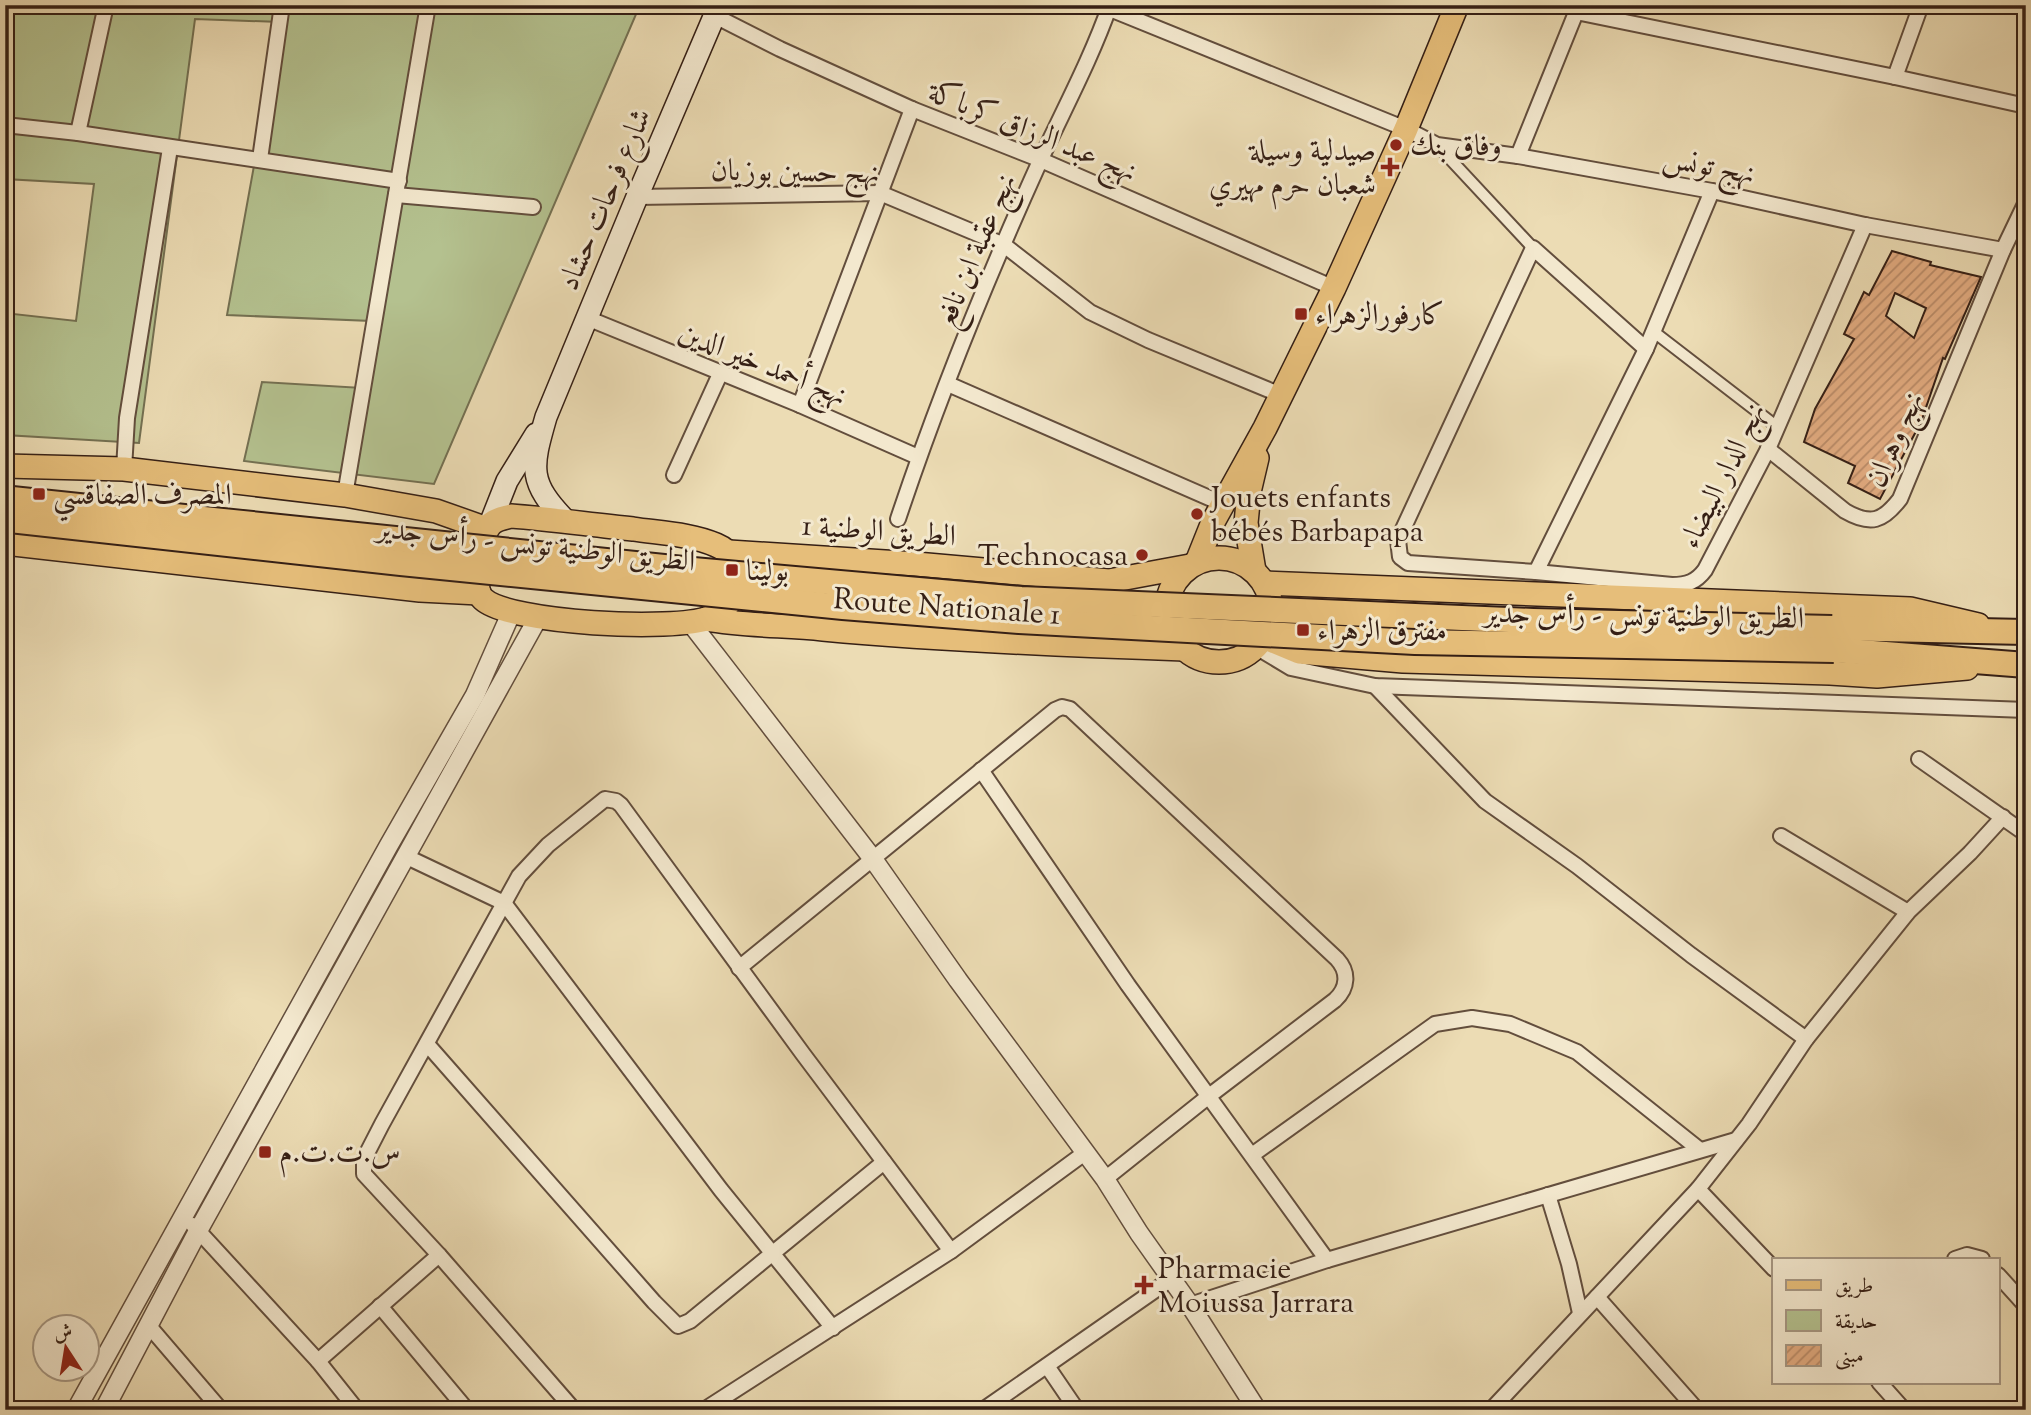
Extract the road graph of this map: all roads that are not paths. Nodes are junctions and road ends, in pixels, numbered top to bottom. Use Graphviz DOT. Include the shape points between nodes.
graph roads {
  1 [pos="106,5"];
  2 [pos="282,5"];
  3 [pos="428,5"];
  4 [pos="1457,5"];
  5 [pos="1921,5"];
  6 [pos="1106,7"];
  7 [pos="1577,8"];
  8 [pos="717,11"];
  9 [pos="1895,77"];
  10 [pos="2026,106"];
  11 [pos="912,110"];
  12 [pos="5,125"];
  13 [pos="1406,129"];
  14 [pos="78,133"];
  15 [pos="1437,145"];
  16 [pos="170,148"];
  17 [pos="1518,156"];
  18 [pos="260,159"];
  19 [pos="1041,160"];
  20 [pos="398,188"];
  21 [pos="1712,191"];
  22 [pos="880,193"];
  23 [pos="637,197"];
  24 [pos="2026,202"];
  25 [pos="533,207"];
  26 [pos="1865,225"];
  27 [pos="1004,245"];
  28 [pos="1533,248"];
  29 [pos="2003,250"];
  30 [pos="1334,288"];
  31 [pos="587,318"];
  32 [pos="1654,332"];
  33 [pos="1646,349"];
  34 [pos="720,374"];
  35 [pos="948,384"];
  36 [pos="1281,395"];
  37 [pos="800,405"];
  38 [pos="546,417"];
  39 [pos="1776,426"];
  40 [pos="1265,428"];
  41 [pos="1768,449"];
  42 [pos="918,457"];
  43 [pos="5,466"];
  44 [pos="124,469"];
  45 [pos="674,475"];
  46 [pos="345,495"];
  47 [pos="1223,504"];
  48 [pos="8,516"];
  49 [pos="898,519"];
  50 [pos="567,522"];
  51 [pos="489,527"];
  52 [pos="729,552"];
  53 [pos="1194,564"];
  54 [pos="1536,572"];
  55 [pos="1259,577"];
  56 [pos="479,593"];
  57 [pos="512,611"];
  58 [pos="539,617"];
  59 [pos="698,621"];
  60 [pos="2019,631"];
  61 [pos="1833,639"];
  62 [pos="1260,642"];
  63 [pos="1184,649"];
  64 [pos="2020,664"];
  65 [pos="1375,686"];
  66 [pos="2026,710"];
  67 [pos="2026,719"];
  68 [pos="1919,760"];
  69 [pos="981,770"];
  70 [pos="2003,817"];
  71 [pos="2026,834"];
  72 [pos="1781,836"];
  73 [pos="407,857"];
  74 [pos="873,859"];
  75 [pos="504,903"];
  76 [pos="1908,912"];
  77 [pos="739,968"];
  78 [pos="1806,1039"];
  79 [pos="427,1044"];
  80 [pos="1209,1096"];
  81 [pos="1735,1140"];
  82 [pos="1700,1150"];
  83 [pos="1086,1152"];
  84 [pos="1252,1155"];
  85 [pos="884,1162"];
  86 [pos="1105,1179"];
  87 [pos="1698,1189"];
  88 [pos="1548,1195"];
  89 [pos="184,1215"];
  90 [pos="198,1231"];
  91 [pos="951,1251"];
  92 [pos="772,1252"];
  93 [pos="439,1255"];
  94 [pos="1958,1258"];
  95 [pos="1978,1258"];
  96 [pos="1327,1260"];
  97 [pos="1772,1267"];
  98 [pos="2000,1277"];
  99 [pos="1171,1279"];
  100 [pos="1597,1297"];
  101 [pos="1190,1305"];
  102 [pos="380,1306"];
  103 [pos="2026,1306"];
  104 [pos="1580,1313"];
  105 [pos="149,1326"];
  106 [pos="833,1328"];
  107 [pos="318,1361"];
  108 [pos="1047,1366"];
  109 [pos="1881,1384"];
  110 [pos="76,1410"];
  111 [pos="104,1410"];
  112 [pos="221,1410"];
  113 [pos="357,1410"];
  114 [pos="467,1410"];
  115 [pos="574,1410"];
  116 [pos="704,1410"];
  117 [pos="983,1410"];
  118 [pos="1077,1410"];
  119 [pos="1258,1410"];
  120 [pos="1491,1410"];
  121 [pos="1697,1410"];
  122 [pos="1904,1410"];
  1 -- 14 [label="street"];
  2 -- 18 [label="street"];
  3 -- 20 [label="street"];
  4 -- 13 [label="main road"];
  5 -- 9 [label="street"];
  6 -- 13 [label="street, نهج تونس"];
  6 -- 19 [label="street, نهج عقبة ابن نافع" via="1070,102"];
  7 -- 9 [label="street"];
  7 -- 17 [label="street"];
  8 -- 11 [label="street, نهج عبد الرزاق كرباكة" via="780,50"];
  8 -- 23 [label="main road, شارع فرحات حشاد"];
  9 -- 10 [label="street"];
  11 -- 19 [label="street, نهج عبد الرزاق كرباكة"];
  11 -- 22 [label="street"];
  12 -- 14 [label="street"];
  13 -- 15 [label="street, نهج تونس"];
  13 -- 30 [label="main road"];
  14 -- 16 [label="street"];
  15 -- 17 [label="street, نهج تونس"];
  15 -- 28 [label="street"];
  16 -- 18 [label="street"];
  16 -- 44 [label="street" via="127,418"];
  17 -- 21 [label="street, نهج تونس"];
  18 -- 20 [label="street"];
  19 -- 27 [label="street, نهج عقبة ابن نافع"];
  19 -- 30 [label="street, نهج عبد الرزاق كرباكة"];
  20 -- 25 [label="street"];
  20 -- 46 [label="street"];
  21 -- 26 [label="street, نهج تونس"];
  21 -- 32 [label="street"];
  22 -- 23 [label="street, نهج حسين بوزيان"];
  22 -- 27 [label="street, نهج حسين بوزيان"];
  22 -- 37 [label="street"];
  23 -- 31 [label="main road, شارع فرحات حشاد"];
  24 -- 29 [label="street"];
  26 -- 29 [label="street, نهج تونس"];
  26 -- 39 [label="street, نهج الدار البيضاء"];
  27 -- 35 [label="street, نهج عقبة ابن نافع"];
  27 -- 36 [label="street, نهج حسين بوزيان" via="1090,312"];
  28 -- 33 [label="street"];
  28 -- 54 [label="street, نهج الدار البيضاء" via="1398,540 1398,551 1408,563"];
  29 -- 41 [label="street, نهج وهران" via="1900,499 1889,513 1858,519"];
  30 -- 36 [label="main road"];
  31 -- 34 [label="street, نهج أحمد خير الدين"];
  31 -- 38 [label="main road, شارع فرحات حشاد"];
  32 -- 33 [label="street"];
  32 -- 39 [label="street"];
  33 -- 54 [label="street"];
  34 -- 37 [label="street, نهج أحمد خير الدين"];
  34 -- 45 [label="street"];
  35 -- 42 [label="street, نهج عقبة ابن نافع"];
  35 -- 47 [label="street"];
  36 -- 40 [label="main road"];
  37 -- 42 [label="street, نهج أحمد خير الدين"];
  38 -- 50 [label="main road" via="536,454 536,475 544,496"];
  38 -- 51 [label="main road" via="507,481"];
  39 -- 41 [label="street, نهج الدار البيضاء"];
  40 -- 47 [label="main road"];
  40 -- 55 [label="main road" via="1246,506 1246,531"];
  41 -- 54 [label="street, نهج الدار البيضاء" via="1699,579 1672,585"];
  42 -- 49 [label="street, نهج عقبة ابن نافع"];
  43 -- 44 [label="main road"];
  44 -- 46 [label="main road"];
  46 -- 51 [label="main road" via="436,511"];
  47 -- 53 [label="main road"];
  48 -- 56 [label="main road" via="393,587"];
  48 -- 61 [label="highway, الطريق الوطنية تونس - رأس جدير, bridge" via="401,563 1019,621 1415,642"];
  50 -- 51 [label="main road, الطريق الوطنية 1" via="510,516"];
  50 -- 52 [label="main road, الطريق الوطنية 1" via="694,538"];
  51 -- 56 [label="main road" via="477,565"];
  52 -- 53 [label="main road, الطريق الوطنية 1" via="1109,581"];
  52 -- 59 [label="main road" via="738,568 736,590 726,608"];
  53 -- 55 [label="main road, الطريق الوطنية 1" via="1227,558"];
  53 -- 63 [label="main road" via="1176,579 1168,597 1172,634"];
  55 -- 60 [label="main road, الطريق الوطنية 1" via="1910,608"];
  55 -- 62 [label="main road" via="1270,596 1271,611"];
  56 -- 57 [label="main road, Route Nationale 1" via="486,602"];
  57 -- 58 [label="main road, Route Nationale 1"];
  57 -- 89 [label="street" via="475,695"];
  58 -- 59 [label="main road, Route Nationale 1" via="614,624"];
  58 -- 73 [label="street"];
  59 -- 63 [label="main road, Route Nationale 1" via="1017,644"];
  59 -- 74 [label="street"];
  60 -- 61 [label="highway, الطريق الوطنية تونس - رأس جدير"];
  61 -- 64 [label="highway, الطريق الوطنية تونس - رأس جدير"];
  62 -- 63 [label="main road" via="1233,660 1220,662"];
  62 -- 64 [label="main road" via="1299,652 1403,661 1877,676"];
  62 -- 65 [label="street" via="1291,668"];
  64 -- 66 [label="street"];
  65 -- 66 [label="street"];
  65 -- 78 [label="street" via="1485,801"];
  66 -- 67 [label="street"];
  68 -- 70 [label="street"];
  69 -- 74 [label="street"];
  69 -- 80 [label="street"];
  69 -- 80 [label="street" via="1055,710 1070,709 1342,965 1346,981 1335,1000"];
  70 -- 71 [label="street"];
  70 -- 76 [label="street"];
  72 -- 76 [label="street"];
  73 -- 75 [label="street"];
  73 -- 90 [label="street"];
  74 -- 77 [label="street"];
  74 -- 83 [label="street"];
  75 -- 77 [label="street" via="532,860 605,799 611,799 621,805"];
  75 -- 79 [label="street"];
  75 -- 92 [label="street"];
  76 -- 78 [label="street"];
  77 -- 85 [label="street"];
  78 -- 81 [label="street"];
  79 -- 92 [label="street" via="676,1325 690,1321"];
  79 -- 93 [label="street" via="362,1170"];
  80 -- 84 [label="street"];
  80 -- 86 [label="street"];
  81 -- 82 [label="street"];
  81 -- 87 [label="street"];
  82 -- 84 [label="street" via="1577,1052 1510,1024 1472,1018 1435,1024"];
  82 -- 88 [label="street"];
  83 -- 86 [label="street"];
  83 -- 91 [label="street"];
  84 -- 96 [label="street"];
  85 -- 91 [label="street"];
  85 -- 92 [label="street"];
  86 -- 99 [label="street"];
  87 -- 97 [label="street"];
  87 -- 100 [label="street"];
  88 -- 96 [label="street"];
  88 -- 104 [label="street"];
  89 -- 90 [label="street"];
  89 -- 110 [label="street"];
  90 -- 105 [label="street"];
  90 -- 107 [label="street"];
  91 -- 106 [label="street"];
  92 -- 106 [label="street"];
  93 -- 102 [label="street"];
  93 -- 115 [label="street"];
  94 -- 95 [label="street"];
  96 -- 101 [label="street"];
  98 -- 103 [label="street"];
  99 -- 101 [label="street"];
  99 -- 108 [label="street"];
  100 -- 104 [label="street"];
  100 -- 121 [label="street"];
  101 -- 119 [label="street"];
  102 -- 107 [label="street"];
  102 -- 114 [label="street"];
  104 -- 120 [label="street"];
  105 -- 111 [label="street"];
  105 -- 112 [label="street"];
  106 -- 116 [label="street"];
  107 -- 113 [label="street"];
  108 -- 117 [label="street"];
  108 -- 118 [label="street"];
  109 -- 122 [label="street"];
}
